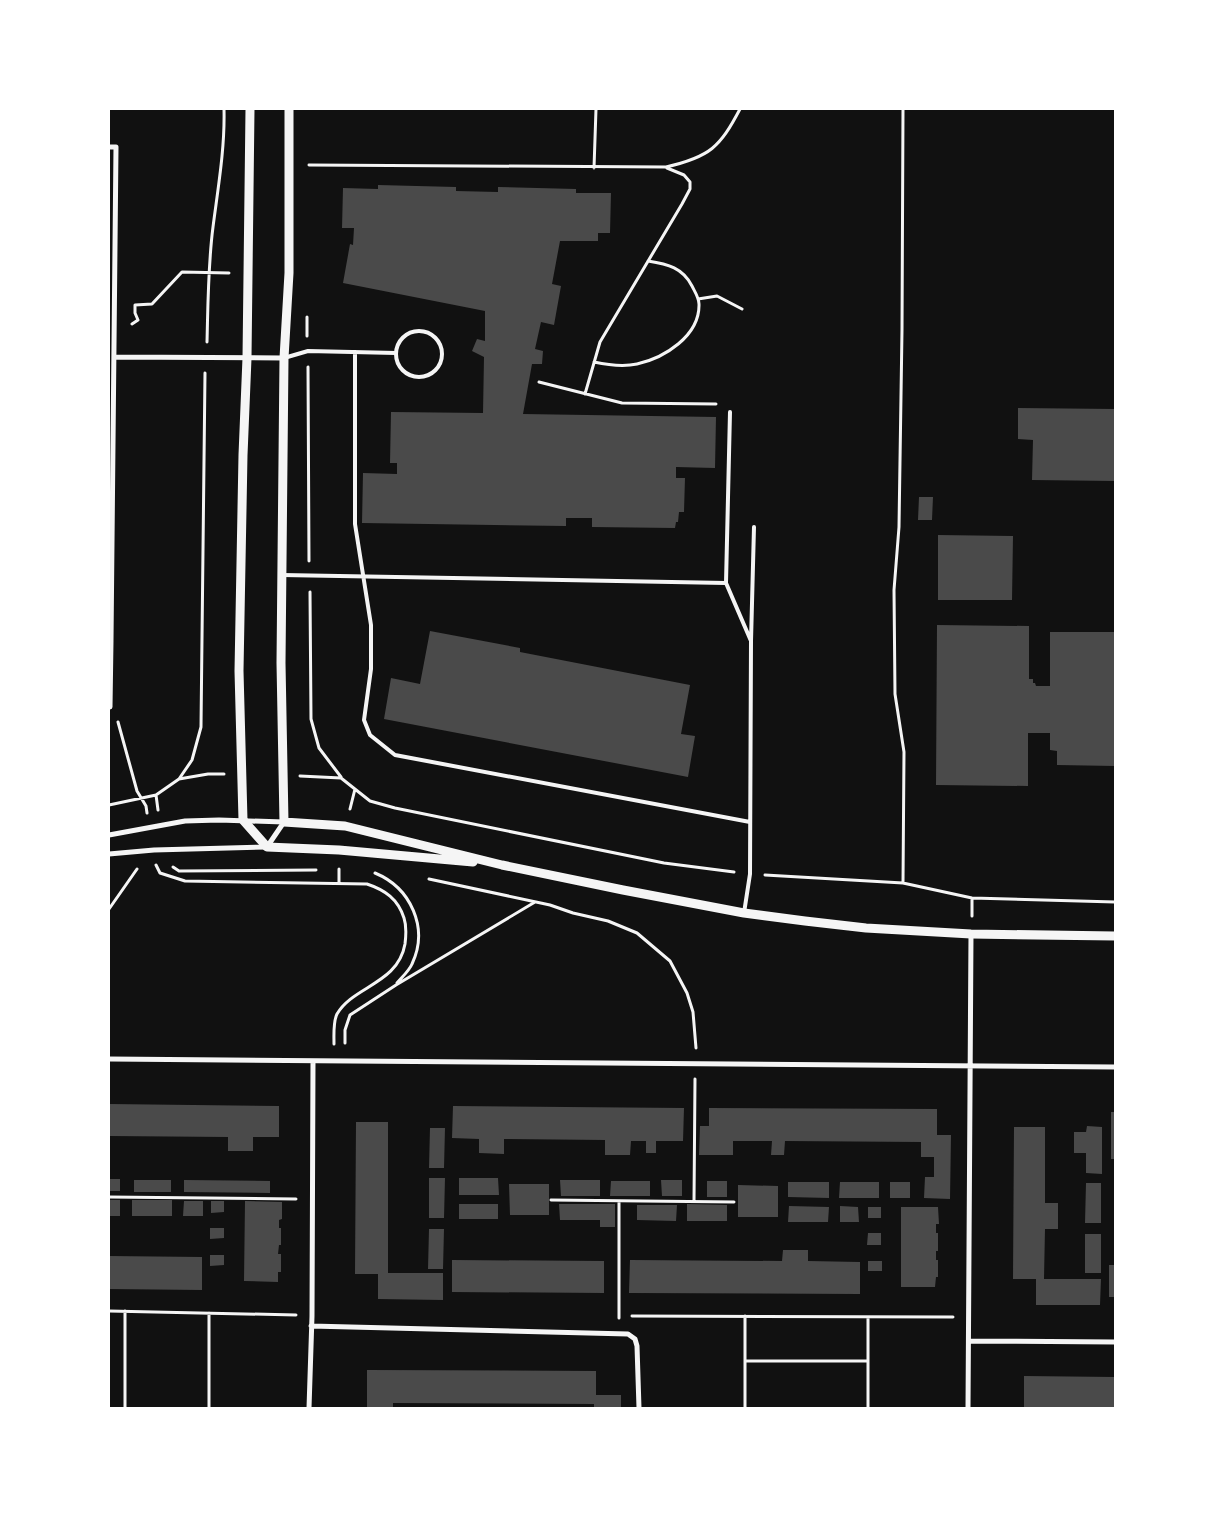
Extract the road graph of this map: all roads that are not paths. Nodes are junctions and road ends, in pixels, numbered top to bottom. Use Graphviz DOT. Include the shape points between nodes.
graph roads {
  1 [pos="250,109"];
  2 [pos="289,109"];
  3 [pos="109,146"];
  4 [pos="109,188"];
  5 [pos="116,188"];
  6 [pos="355,352"];
  7 [pos="396,353"];
  8 [pos="114,357"];
  9 [pos="247,358"];
  10 [pos="284,358"];
  11 [pos="730,412"];
  12 [pos="754,527"];
  13 [pos="282,575"];
  14 [pos="362,575"];
  15 [pos="726,583"];
  16 [pos="751,641"];
  17 [pos="110,707"];
  18 [pos="243,820"];
  19 [pos="284,822"];
  20 [pos="750,822"];
  21 [pos="109,835"];
  22 [pos="267,847"];
  23 [pos="109,854"];
  24 [pos="502,865"];
  25 [pos="744,913"];
  26 [pos="971,934"];
  27 [pos="1115,936"];
  28 [pos="109,1059"];
  29 [pos="313,1062"];
  30 [pos="971,1065"];
  31 [pos="1115,1067"];
  32 [pos="311,1326"];
  33 [pos="969,1341"];
  34 [pos="1115,1342"];
  35 [pos="309,1408"];
  36 [pos="639,1408"];
  37 [pos="968,1408"];
  1 -- 9 [label="street"];
  2 -- 10 [label="street" via="289,274"];
  3 -- 5 [label="street" via="116,147"];
  4 -- 5 [label="lane"];
  5 -- 8 [label="street"];
  6 -- 7 [label="lane"];
  6 -- 10 [label="lane" via="308,351"];
  6 -- 14 [label="lane" via="355,524"];
  7 -- 7 [label="lane" via="400,369 421,378 436,371 442,349 434,336 420,331 406,335"];
  8 -- 9 [label="street"];
  8 -- 17 [label="street"];
  9 -- 10 [label="street"];
  9 -- 18 [label="street" via="239,671"];
  10 -- 13 [label="street"];
  11 -- 15 [label="lane"];
  12 -- 16 [label="lane"];
  13 -- 14 [label="lane"];
  13 -- 19 [label="street"];
  14 -- 15 [label="lane"];
  14 -- 20 [label="lane" via="371,625 371,669 364,720 370,735 395,755"];
  15 -- 16 [label="lane"];
  16 -- 20 [label="lane"];
  18 -- 19 [label="street"];
  18 -- 21 [label="street" via="185,821"];
  18 -- 22 [label="street"];
  19 -- 22 [label="street"];
  19 -- 24 [label="street" via="345,826"];
  20 -- 25 [label="lane" via="750,874"];
  22 -- 23 [label="street"];
  22 -- 24 [label="street" via="339,850"];
  24 -- 25 [label="street"];
  25 -- 26 [label="street" via="866,928"];
  26 -- 27 [label="street"];
  26 -- 30 [label="street"];
  28 -- 29 [label="street"];
  29 -- 30 [label="street"];
  29 -- 32 [label="street"];
  30 -- 31 [label="street"];
  30 -- 33 [label="street"];
  32 -- 35 [label="street"];
  32 -- 36 [label="street" via="628,1334 635,1339 637,1346"];
  33 -- 34 [label="street"];
  33 -- 37 [label="street"];
}
